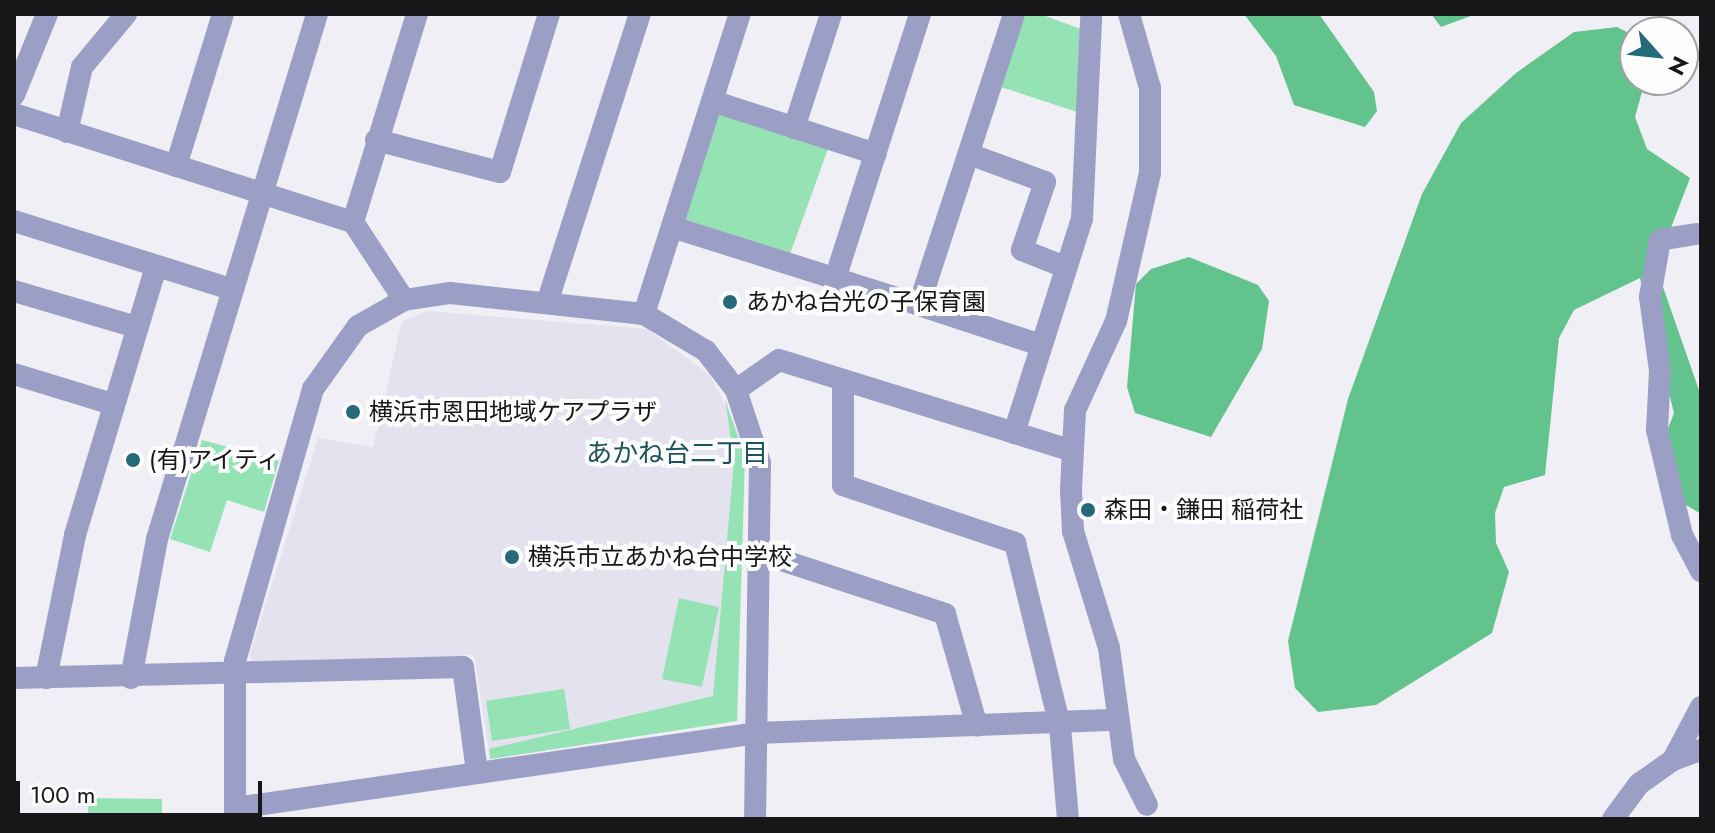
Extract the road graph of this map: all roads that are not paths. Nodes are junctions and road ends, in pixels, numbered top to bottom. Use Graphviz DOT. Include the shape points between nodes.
graph roads {
  1 [pos="47,14"];
  2 [pos="126,14"];
  3 [pos="223,14"];
  4 [pos="317,14"];
  5 [pos="417,14"];
  6 [pos="549,14"];
  7 [pos="640,14"];
  8 [pos="740,14"];
  9 [pos="831,14"];
  10 [pos="920,14"];
  11 [pos="1014,14"];
  12 [pos="1083,16"];
  13 [pos="1131,21"];
  14 [pos="14,95"];
  15 [pos="712,101"];
  16 [pos="14,114"];
  17 [pos="794,128"];
  18 [pos="67,132"];
  19 [pos="376,140"];
  20 [pos="876,154"];
  21 [pos="969,154"];
  22 [pos="176,166"];
  23 [pos="261,193"];
  24 [pos="14,221"];
  25 [pos="353,222"];
  26 [pos="672,227"];
  27 [pos="1696,234"];
  28 [pos="156,267"];
  29 [pos="1065,267"];
  30 [pos="835,279"];
  31 [pos="231,289"];
  32 [pos="14,291"];
  33 [pos="404,300"];
  34 [pos="548,300"];
  35 [pos="919,305"];
  36 [pos="644,314"];
  37 [pos="136,327"];
  38 [pos="1041,345"];
  39 [pos="14,374"];
  40 [pos="843,381"];
  41 [pos="736,390"];
  42 [pos="112,404"];
  43 [pos="1014,433"];
  44 [pos="1070,450"];
  45 [pos="760,553"];
  46 [pos="1701,571"];
  47 [pos="234,677"];
  48 [pos="14,678"];
  49 [pos="46,678"];
  50 [pos="131,678"];
  51 [pos="1701,707"];
  52 [pos="1116,720"];
  53 [pos="977,726"];
  54 [pos="1060,726"];
  55 [pos="757,733"];
  56 [pos="1701,750"];
  57 [pos="1673,760"];
  58 [pos="477,772"];
  59 [pos="1147,805"];
  60 [pos="235,813"];
  61 [pos="755,819"];
  62 [pos="1068,819"];
  63 [pos="1613,819"];
  1 -- 14 [label="street"];
  2 -- 18 [label="street" via="82,67"];
  3 -- 22 [label="street"];
  4 -- 23 [label="street"];
  5 -- 19 [label="street"];
  6 -- 19 [label="street" via="500,172"];
  7 -- 34 [label="street"];
  8 -- 15 [label="street"];
  9 -- 17 [label="street"];
  10 -- 20 [label="street"];
  11 -- 21 [label="street"];
  12 -- 13 [label="street"];
  12 -- 29 [label="street" via="1082,219"];
  13 -- 44 [label="street" via="1150,88 1150,173 1116,321 1075,410"];
  15 -- 17 [label="street"];
  15 -- 26 [label="street"];
  16 -- 18 [label="street"];
  17 -- 20 [label="street"];
  18 -- 22 [label="street"];
  19 -- 25 [label="street"];
  20 -- 30 [label="street"];
  21 -- 29 [label="street" via="1045,182 1022,250"];
  21 -- 35 [label="street"];
  22 -- 23 [label="street"];
  23 -- 25 [label="street"];
  23 -- 31 [label="street"];
  24 -- 28 [label="street"];
  25 -- 33 [label="street"];
  26 -- 30 [label="street"];
  26 -- 36 [label="street"];
  27 -- 46 [label="street" via="1660,240 1650,297 1660,371 1657,430 1682,535"];
  28 -- 31 [label="street"];
  28 -- 37 [label="street"];
  29 -- 38 [label="street"];
  30 -- 35 [label="street"];
  31 -- 50 [label="street" via="157,539"];
  32 -- 37 [label="street"];
  33 -- 34 [label="street" via="450,293"];
  33 -- 47 [label="street" via="358,326 313,389 242,626"];
  34 -- 36 [label="street"];
  35 -- 38 [label="street"];
  36 -- 41 [label="street" via="706,351"];
  37 -- 42 [label="street"];
  38 -- 43 [label="street"];
  39 -- 42 [label="street"];
  40 -- 41 [label="street" via="779,360"];
  40 -- 43 [label="street"];
  40 -- 54 [label="street" via="843,485 1015,543"];
  41 -- 45 [label="street" via="760,463"];
  42 -- 49 [label="street"];
  43 -- 44 [label="street"];
  44 -- 52 [label="street" via="1073,531 1109,648"];
  45 -- 53 [label="street" via="945,614"];
  45 -- 55 [label="street"];
  47 -- 50 [label="street"];
  47 -- 58 [label="street" via="463,667"];
  47 -- 60 [label="street"];
  48 -- 49 [label="street"];
  49 -- 50 [label="street"];
  51 -- 57 [label="street"];
  52 -- 54 [label="street"];
  52 -- 59 [label="street" via="1133,784"];
  53 -- 54 [label="street"];
  53 -- 55 [label="street"];
  54 -- 62 [label="street"];
  55 -- 58 [label="street"];
  55 -- 61 [label="street"];
  56 -- 57 [label="street"];
  57 -- 63 [label="street" via="1639,784"];
  58 -- 60 [label="street"];
}
